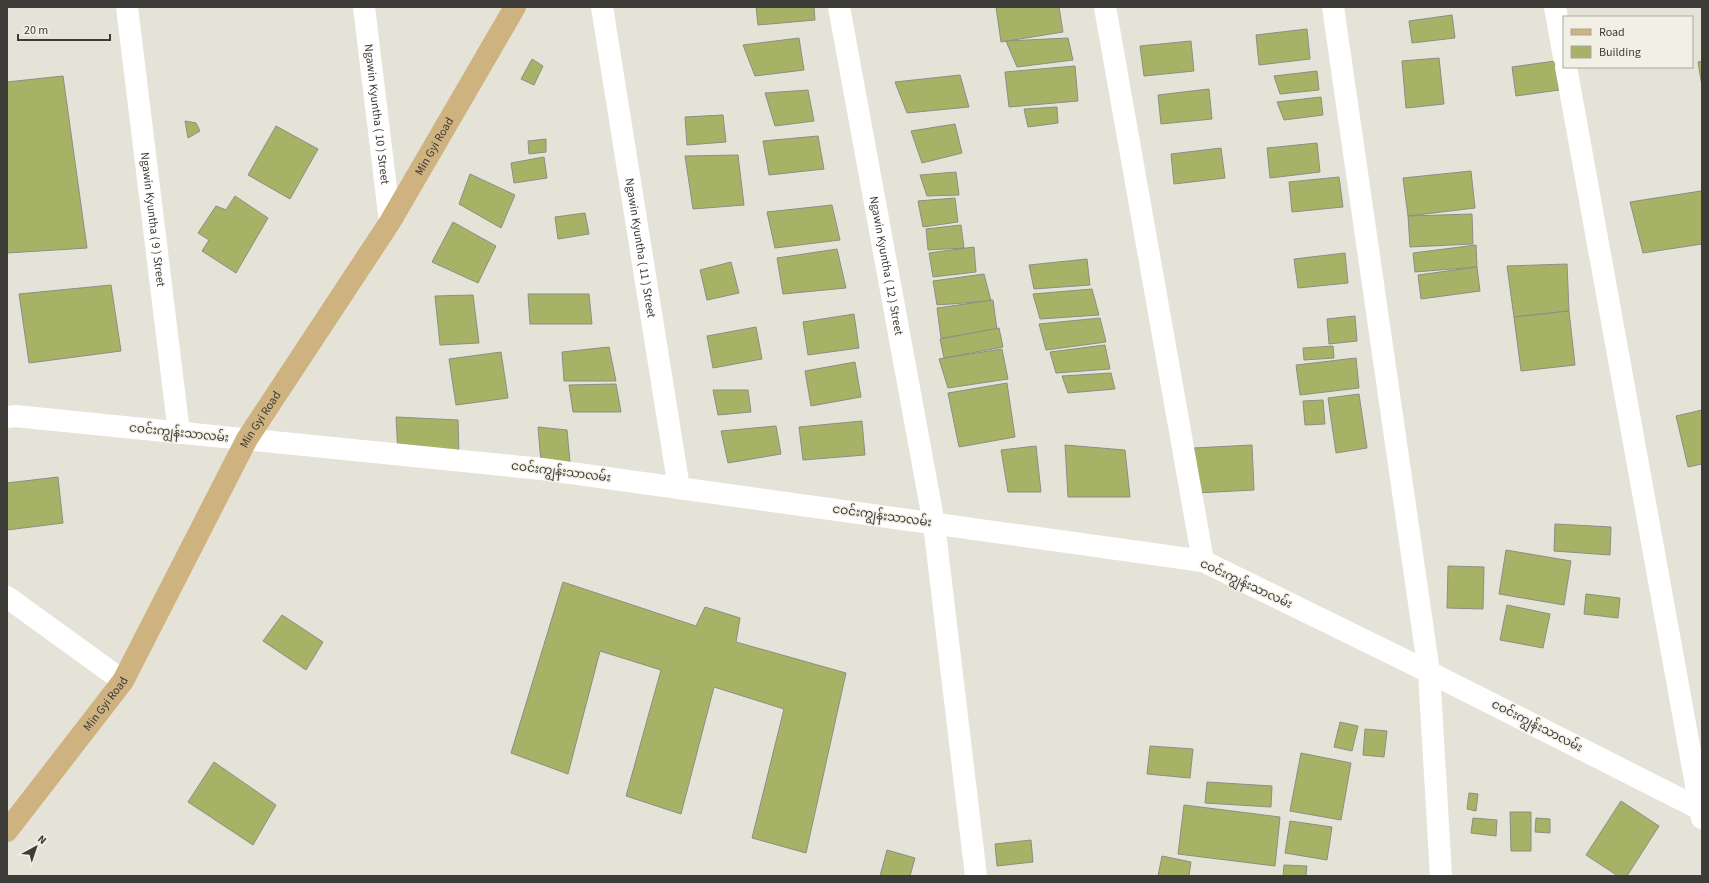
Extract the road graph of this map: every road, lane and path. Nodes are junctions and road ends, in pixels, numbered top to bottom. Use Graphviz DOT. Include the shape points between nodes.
graph roads {
  1 [pos="127,7"];
  2 [pos="364,7"];
  3 [pos="515,7"];
  4 [pos="602,7"];
  5 [pos="839,7"];
  6 [pos="1105,7"];
  7 [pos="1333,7"];
  8 [pos="1555,7"];
  9 [pos="1563,51"];
  10 [pos="1566,68"];
  11 [pos="390,222"];
  12 [pos="7,417"];
  13 [pos="179,433"];
  14 [pos="247,440"];
  15 [pos="679,488"];
  16 [pos="934,524"];
  17 [pos="1203,561"];
  18 [pos="7,597"];
  19 [pos="1429,672"];
  20 [pos="123,680"];
  21 [pos="1702,812"];
  22 [pos="7,831"];
  23 [pos="976,876"];
  24 [pos="1441,876"];
  1 -- 13 [label="street, Ngawin Kyuntha ( 9 ) Street"];
  2 -- 11 [label="street, Ngawin Kyuntha ( 10 ) Street"];
  3 -- 11 [label="main road, Min Gyi Road"];
  4 -- 15 [label="street, Ngawin Kyuntha ( 11 ) Street"];
  5 -- 16 [label="street, Ngawin Kyuntha ( 12 ) Street"];
  6 -- 17 [label="street"];
  7 -- 19 [label="street"];
  8 -- 9 [label="street"];
  10 -- 21 [label="street"];
  11 -- 14 [label="main road, Min Gyi Road"];
  12 -- 13 [label="street, ငဝင်းကျွန်းသာလမ်း"];
  13 -- 14 [label="street, ငဝင်းကျွန်းသာလမ်း"];
  14 -- 15 [label="street, ငဝင်းကျွန်းသာလမ်း" via="542,469"];
  14 -- 20 [label="main road, Min Gyi Road"];
  15 -- 16 [label="street, ငဝင်းကျွန်းသာလမ်း"];
  16 -- 17 [label="street, ငဝင်းကျွန်းသာလမ်း"];
  16 -- 23 [label="street, Ngawin Kyuntha ( 12 ) Street"];
  17 -- 19 [label="street, ငဝင်းကျွန်းသာလမ်း"];
  18 -- 20 [label="street"];
  19 -- 21 [label="street, ငဝင်းကျွန်းသာလမ်း"];
  19 -- 24 [label="street"];
  20 -- 22 [label="main road, Min Gyi Road"];
}
